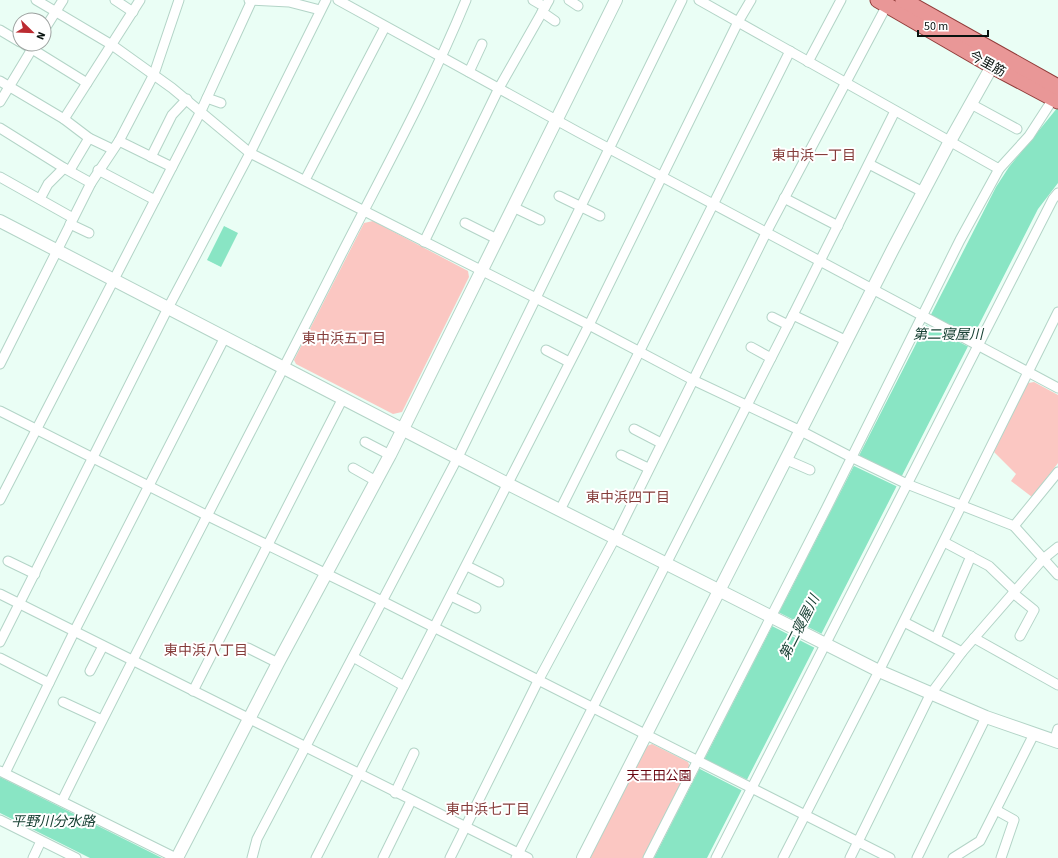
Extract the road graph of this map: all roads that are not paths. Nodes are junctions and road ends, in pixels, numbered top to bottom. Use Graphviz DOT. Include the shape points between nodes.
graph roads {
  1 [pos="36,0"];
  2 [pos="63,0"];
  3 [pos="115,0"];
  4 [pos="140,0"];
  5 [pos="179,0"];
  6 [pos="251,0"];
  7 [pos="326,0"];
  8 [pos="338,0"];
  9 [pos="466,0"];
  10 [pos="533,0"];
  11 [pos="569,0"];
  12 [pos="616,0"];
  13 [pos="682,0"];
  14 [pos="699,0"];
  15 [pos="751,0"];
  16 [pos="841,0"];
  17 [pos="903,0"];
  18 [pos="289,1"];
  19 [pos="882,3"];
  20 [pos="545,6"];
  21 [pos="578,6"];
  22 [pos="320,10"];
  23 [pos="55,12"];
  24 [pos="134,12"];
  25 [pos="52,17"];
  26 [pos="555,21"];
  27 [pos="738,22"];
  28 [pos="385,27"];
  29 [pos="0,30"];
  30 [pos="12,37"];
  31 [pos="482,44"];
  32 [pos="112,45"];
  33 [pos="28,52"];
  34 [pos="40,52"];
  35 [pos="790,52"];
  36 [pos="442,57"];
  37 [pos="996,61"];
  38 [pos="808,62"];
  39 [pos="469,72"];
  40 [pos="154,74"];
  41 [pos="0,81"];
  42 [pos="845,82"];
  43 [pos="87,83"];
  44 [pos="9,86"];
  45 [pos="500,88"];
  46 [pos="1056,96"];
  47 [pos="207,98"];
  48 [pos="187,100"];
  49 [pos="0,102"];
  50 [pos="222,103"];
  51 [pos="971,104"];
  52 [pos="201,111"];
  53 [pos="895,111"];
  54 [pos="64,119"];
  55 [pos="557,120"];
  56 [pos="0,128"];
  57 [pos="1017,129"];
  58 [pos="89,138"];
  59 [pos="118,141"];
  60 [pos="950,141"];
  61 [pos="610,148"];
  62 [pos="112,149"];
  63 [pos="250,153"];
  64 [pos="151,157"];
  65 [pos="869,164"];
  66 [pos="172,168"];
  67 [pos="67,169"];
  68 [pos="999,169"];
  69 [pos="98,170"];
  70 [pos="662,175"];
  71 [pos="0,177"];
  72 [pos="306,180"];
  73 [pos="91,183"];
  74 [pos="923,192"];
  75 [pos="559,196"];
  76 [pos="784,198"];
  77 [pos="1056,198"];
  78 [pos="40,199"];
  79 [pos="155,200"];
  80 [pos="714,203"];
  81 [pos="580,206"];
  82 [pos="513,207"];
  83 [pos="364,211"];
  84 [pos="600,216"];
  85 [pos="540,220"];
  86 [pos="71,221"];
  87 [pos="465,223"];
  88 [pos="1,224"];
  89 [pos="838,226"];
  90 [pos="767,231"];
  91 [pos="89,233"];
  92 [pos="497,239"];
  93 [pos="424,242"];
  94 [pos="56,250"];
  95 [pos="821,260"];
  96 [pos="482,271"];
  97 [pos="113,279"];
  98 [pos="873,289"];
  99 [pos="535,299"];
  100 [pos="168,308"];
  101 [pos="1058,312"];
  102 [pos="793,315"];
  103 [pos="925,317"];
  104 [pos="772,318"];
  105 [pos="589,325"];
  106 [pos="788,325"];
  107 [pos="225,337"];
  108 [pos="847,341"];
  109 [pos="975,343"];
  110 [pos="751,347"];
  111 [pos="546,350"];
  112 [pos="638,352"];
  113 [pos="771,358"];
  114 [pos="569,362"];
  115 [pos="0,364"];
  116 [pos="285,367"];
  117 [pos="1028,373"];
  118 [pos="693,380"];
  119 [pos="1058,388"];
  120 [pos="343,398"];
  121 [pos="747,406"];
  122 [pos="0,411"];
  123 [pos="403,428"];
  124 [pos="634,429"];
  125 [pos="37,430"];
  126 [pos="801,431"];
  127 [pos="365,442"];
  128 [pos="661,443"];
  129 [pos="390,455"];
  130 [pos="621,455"];
  131 [pos="458,457"];
  132 [pos="93,458"];
  133 [pos="854,458"];
  134 [pos="787,460"];
  135 [pos="353,468"];
  136 [pos="648,468"];
  137 [pos="810,470"];
  138 [pos="1056,478"];
  139 [pos="376,481"];
  140 [pos="904,482"];
  141 [pos="508,484"];
  142 [pos="150,486"];
  143 [pos="0,500"];
  144 [pos="962,507"];
  145 [pos="560,510"];
  146 [pos="208,516"];
  147 [pos="1014,526"];
  148 [pos="615,538"];
  149 [pos="944,542"];
  150 [pos="267,545"];
  151 [pos="1058,547"];
  152 [pos="972,556"];
  153 [pos="1043,559"];
  154 [pos="8,561"];
  155 [pos="667,564"];
  156 [pos="467,566"];
  157 [pos="35,574"];
  158 [pos="326,574"];
  159 [pos="1058,575"];
  160 [pos="499,582"];
  161 [pos="720,590"];
  162 [pos="1014,592"];
  163 [pos="0,594"];
  164 [pos="451,596"];
  165 [pos="382,601"];
  166 [pos="20,604"];
  167 [pos="476,608"];
  168 [pos="773,617"];
  169 [pos="904,622"];
  170 [pos="434,627"];
  171 [pos="74,632"];
  172 [pos="1020,636"];
  173 [pos="936,638"];
  174 [pos="974,638"];
  175 [pos="0,642"];
  176 [pos="823,642"];
  177 [pos="103,646"];
  178 [pos="248,648"];
  179 [pos="962,652"];
  180 [pos="353,657"];
  181 [pos="0,658"];
  182 [pos="133,661"];
  183 [pos="278,663"];
  184 [pos="90,671"];
  185 [pos="879,672"];
  186 [pos="538,681"];
  187 [pos="49,683"];
  188 [pos="1058,685"];
  189 [pos="404,686"];
  190 [pos="193,691"];
  191 [pos="930,694"];
  192 [pos="63,702"];
  193 [pos="592,707"];
  194 [pos="986,717"];
  195 [pos="249,718"];
  196 [pos="102,720"];
  197 [pos="1058,729"];
  198 [pos="1034,734"];
  199 [pos="646,735"];
  200 [pos="1056,742"];
  201 [pos="306,746"];
  202 [pos="414,753"];
  203 [pos="699,762"];
  204 [pos="2,772"];
  205 [pos="360,775"];
  206 [pos="749,786"];
  207 [pos="395,792"];
  208 [pos="62,801"];
  209 [pos="411,801"];
  210 [pos="996,810"];
  211 [pos="806,814"];
  212 [pos="1,822"];
  213 [pos="465,828"];
  214 [pos="41,841"];
  215 [pos="858,841"];
  216 [pos="517,856"];
  217 [pos="33,858"];
  218 [pos="76,858"];
  219 [pos="177,858"];
  220 [pos="252,858"];
  221 [pos="316,858"];
  222 [pos="383,858"];
  223 [pos="450,858"];
  224 [pos="528,858"];
  225 [pos="584,858"];
  226 [pos="648,858"];
  227 [pos="716,858"];
  228 [pos="783,858"];
  229 [pos="850,858"];
  230 [pos="890,858"];
  231 [pos="917,858"];
  232 [pos="953,858"];
  233 [pos="1001,858"];
  1 -- 23 [label="street"];
  2 -- 23 [label="street"];
  3 -- 24 [label="street"];
  4 -- 24 [label="street"];
  5 -- 40 [label="street"];
  6 -- 18 [label="street"];
  6 -- 47 [label="street"];
  7 -- 22 [label="street"];
  8 -- 28 [label="street"];
  9 -- 36 [label="street"];
  10 -- 20 [label="street"];
  11 -- 21 [label="street"];
  12 -- 55 [label="street"];
  13 -- 61 [label="street"];
  14 -- 27 [label="street"];
  15 -- 27 [label="street"];
  16 -- 38 [label="street"];
  17 -- 37 [label="main road, 今里筋"];
  18 -- 22 [label="street"];
  19 -- 37 [label="main road, 今里筋"];
  19 -- 42 [label="street"];
  20 -- 26 [label="street"];
  20 -- 45 [label="street"];
  22 -- 63 [label="street"];
  23 -- 25 [label="street"];
  23 -- 32 [label="street"];
  24 -- 32 [label="street"];
  27 -- 35 [label="street"];
  27 -- 70 [label="street"];
  28 -- 36 [label="street"];
  28 -- 72 [label="street"];
  29 -- 30 [label="street"];
  31 -- 39 [label="street"];
  32 -- 40 [label="street"];
  32 -- 43 [label="street"];
  33 -- 44 [label="street"];
  34 -- 43 [label="street"];
  35 -- 38 [label="street"];
  35 -- 80 [label="street"];
  36 -- 39 [label="street"];
  36 -- 83 [label="street"];
  37 -- 46 [label="main road, 今里筋"];
  37 -- 51 [label="street"];
  38 -- 42 [label="street"];
  39 -- 45 [label="street"];
  40 -- 48 [label="street"];
  40 -- 59 [label="street"];
  41 -- 44 [label="street"];
  42 -- 53 [label="street"];
  42 -- 76 [label="street"];
  43 -- 54 [label="street"];
  44 -- 49 [label="street"];
  44 -- 54 [label="street"];
  45 -- 55 [label="street"];
  45 -- 93 [label="street"];
  46 -- 68 [label="street" via="1028,136"];
  47 -- 50 [label="street"];
  47 -- 52 [label="street"];
  48 -- 52 [label="street"];
  48 -- 64 [label="street" via="172,115"];
  51 -- 57 [label="street"];
  51 -- 60 [label="street"];
  52 -- 63 [label="street"];
  52 -- 66 [label="street"];
  53 -- 60 [label="street"];
  53 -- 65 [label="street"];
  54 -- 58 [label="street"];
  55 -- 61 [label="street"];
  55 -- 82 [label="street"];
  56 -- 67 [label="street"];
  58 -- 62 [label="street"];
  58 -- 67 [label="street"];
  59 -- 62 [label="street"];
  59 -- 64 [label="street"];
  60 -- 68 [label="street"];
  60 -- 74 [label="street"];
  61 -- 70 [label="street"];
  61 -- 81 [label="street"];
  62 -- 69 [label="street"];
  63 -- 72 [label="street"];
  63 -- 100 [label="street"];
  64 -- 66 [label="street"];
  65 -- 74 [label="street"];
  65 -- 89 [label="street"];
  66 -- 79 [label="street"];
  67 -- 73 [label="street"];
  67 -- 78 [label="street" via="48,184"];
  68 -- 103 [label="street" via="960,240"];
  69 -- 73 [label="street"];
  69 -- 79 [label="street"];
  70 -- 80 [label="street"];
  70 -- 105 [label="street"];
  71 -- 78 [label="street"];
  72 -- 83 [label="street"];
  73 -- 86 [label="street"];
  74 -- 98 [label="street"];
  75 -- 81 [label="street"];
  76 -- 89 [label="street"];
  76 -- 90 [label="street"];
  77 -- 109 [label="street"];
  78 -- 86 [label="street"];
  79 -- 97 [label="street"];
  80 -- 90 [label="street"];
  80 -- 112 [label="street"];
  81 -- 84 [label="street"];
  81 -- 99 [label="street"];
  82 -- 85 [label="street"];
  82 -- 92 [label="street"];
  83 -- 93 [label="street"];
  83 -- 116 [label="street"];
  86 -- 91 [label="street"];
  86 -- 94 [label="street"];
  87 -- 92 [label="street"];
  88 -- 94 [label="street"];
  89 -- 95 [label="street"];
  90 -- 95 [label="street"];
  90 -- 118 [label="street"];
  92 -- 96 [label="street"];
  93 -- 96 [label="street"];
  94 -- 97 [label="street"];
  94 -- 115 [label="street"];
  95 -- 98 [label="street"];
  95 -- 102 [label="street"];
  96 -- 99 [label="street"];
  96 -- 123 [label="street"];
  97 -- 100 [label="street"];
  97 -- 125 [label="street"];
  98 -- 103 [label="street"];
  98 -- 108 [label="street"];
  99 -- 105 [label="street"];
  99 -- 131 [label="street"];
  100 -- 107 [label="street"];
  100 -- 132 [label="street"];
  101 -- 117 [label="street"];
  102 -- 106 [label="street"];
  102 -- 108 [label="street"];
  103 -- 109 [label="street"];
  103 -- 133 [label="street"];
  104 -- 106 [label="street"];
  105 -- 112 [label="street"];
  105 -- 114 [label="street"];
  106 -- 113 [label="street"];
  107 -- 116 [label="street"];
  107 -- 142 [label="street"];
  108 -- 126 [label="street"];
  109 -- 117 [label="street"];
  109 -- 140 [label="street"];
  110 -- 113 [label="street"];
  111 -- 114 [label="street"];
  112 -- 118 [label="street"];
  112 -- 145 [label="street"];
  113 -- 121 [label="street"];
  114 -- 141 [label="street"];
  116 -- 120 [label="street"];
  116 -- 146 [label="street"];
  117 -- 119 [label="street"];
  117 -- 144 [label="street"];
  118 -- 121 [label="street"];
  118 -- 128 [label="street"];
  120 -- 123 [label="street"];
  120 -- 150 [label="street"];
  121 -- 126 [label="street"];
  121 -- 155 [label="street"];
  122 -- 125 [label="street"];
  123 -- 129 [label="street"];
  123 -- 131 [label="street"];
  124 -- 128 [label="street"];
  125 -- 132 [label="street"];
  125 -- 143 [label="street"];
  126 -- 133 [label="street"];
  126 -- 134 [label="street"];
  127 -- 129 [label="street"];
  128 -- 136 [label="street"];
  129 -- 139 [label="street"];
  130 -- 136 [label="street"];
  131 -- 141 [label="street"];
  131 -- 165 [label="street"];
  132 -- 142 [label="street"];
  132 -- 157 [label="street"];
  133 -- 140 [label="street"];
  133 -- 168 [label="street"];
  134 -- 137 [label="street"];
  134 -- 161 [label="street"];
  135 -- 139 [label="street"];
  136 -- 148 [label="street"];
  138 -- 147 [label="street"];
  139 -- 158 [label="street"];
  140 -- 144 [label="street"];
  140 -- 176 [label="street"];
  141 -- 145 [label="street"];
  141 -- 156 [label="street"];
  142 -- 146 [label="street"];
  142 -- 171 [label="street"];
  144 -- 147 [label="street"];
  144 -- 149 [label="street"];
  145 -- 148 [label="street"];
  146 -- 150 [label="street"];
  146 -- 182 [label="street"];
  147 -- 153 [label="street"];
  148 -- 155 [label="street"];
  148 -- 186 [label="street"];
  149 -- 152 [label="street"];
  149 -- 169 [label="street"];
  150 -- 158 [label="street"];
  150 -- 190 [label="street"];
  151 -- 153 [label="street"];
  152 -- 162 [label="street" via="989,566"];
  152 -- 173 [label="street"];
  153 -- 159 [label="street"];
  153 -- 162 [label="street"];
  154 -- 157 [label="street"];
  155 -- 161 [label="street"];
  155 -- 193 [label="street"];
  156 -- 160 [label="street"];
  156 -- 164 [label="street"];
  157 -- 166 [label="street"];
  158 -- 165 [label="street"];
  158 -- 183 [label="street"];
  161 -- 168 [label="street"];
  161 -- 199 [label="street"];
  162 -- 172 [label="street" via="1034,610"];
  162 -- 174 [label="street"];
  163 -- 166 [label="street"];
  164 -- 167 [label="street"];
  164 -- 170 [label="street"];
  165 -- 170 [label="street"];
  165 -- 180 [label="street"];
  166 -- 171 [label="street"];
  166 -- 175 [label="street"];
  168 -- 176 [label="street"];
  168 -- 203 [label="street"];
  169 -- 173 [label="street"];
  169 -- 185 [label="street"];
  170 -- 186 [label="street"];
  170 -- 189 [label="street"];
  171 -- 177 [label="street"];
  171 -- 187 [label="street"];
  173 -- 179 [label="street"];
  174 -- 179 [label="street"];
  174 -- 188 [label="street"];
  176 -- 185 [label="street"];
  176 -- 206 [label="street"];
  177 -- 182 [label="street"];
  177 -- 184 [label="street"];
  178 -- 183 [label="street"];
  179 -- 191 [label="street"];
  180 -- 189 [label="street"];
  180 -- 201 [label="street"];
  181 -- 187 [label="street"];
  182 -- 190 [label="street"];
  182 -- 196 [label="street"];
  183 -- 195 [label="street"];
  185 -- 191 [label="street"];
  185 -- 211 [label="street"];
  186 -- 193 [label="street"];
  186 -- 213 [label="street"];
  187 -- 204 [label="street"];
  189 -- 205 [label="street"];
  190 -- 195 [label="street"];
  191 -- 194 [label="street"];
  191 -- 215 [label="street"];
  192 -- 196 [label="street"];
  193 -- 199 [label="street"];
  193 -- 216 [label="street"];
  194 -- 198 [label="street"];
  194 -- 231 [label="street"];
  195 -- 201 [label="street"];
  195 -- 219 [label="street"];
  196 -- 208 [label="street"];
  197 -- 200 [label="street"];
  198 -- 200 [label="street"];
  198 -- 210 [label="street"];
  199 -- 203 [label="street"];
  199 -- 225 [label="street"];
  201 -- 205 [label="street"];
  201 -- 220 [label="street" via="257,839"];
  202 -- 207 [label="street"];
  203 -- 206 [label="street"];
  203 -- 226 [label="street"];
  204 -- 208 [label="street"];
  205 -- 207 [label="street"];
  205 -- 221 [label="street"];
  206 -- 211 [label="street"];
  206 -- 227 [label="street"];
  207 -- 209 [label="street"];
  208 -- 219 [label="street"];
  209 -- 213 [label="street"];
  209 -- 222 [label="street"];
  210 -- 232 [label="street" via="980,841"];
  210 -- 233 [label="street" via="1014,820"];
  211 -- 215 [label="street"];
  211 -- 228 [label="street"];
  212 -- 214 [label="street"];
  213 -- 216 [label="street"];
  213 -- 223 [label="street"];
  214 -- 217 [label="street"];
  214 -- 218 [label="street"];
  215 -- 229 [label="street"];
  215 -- 230 [label="street"];
  216 -- 224 [label="street"];
}
